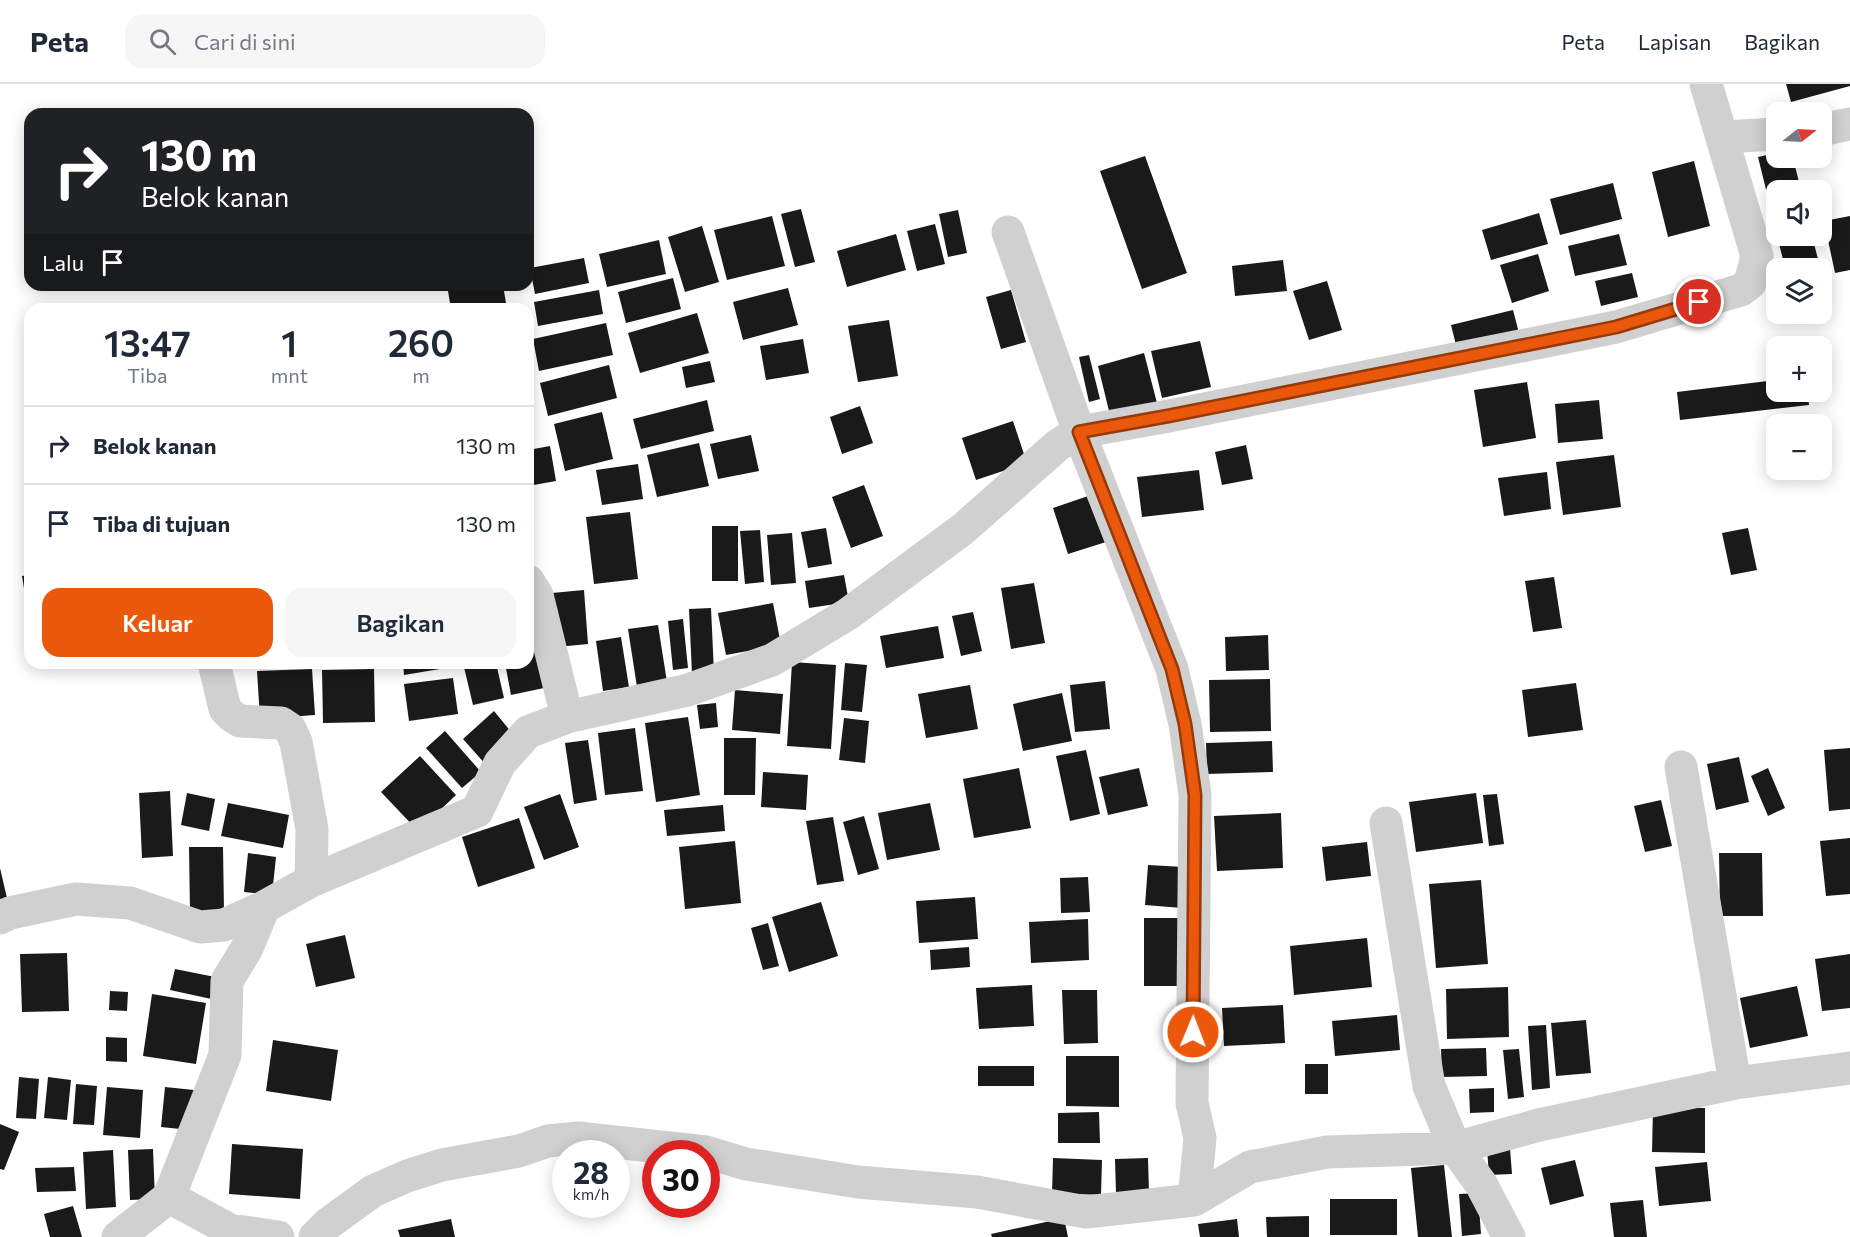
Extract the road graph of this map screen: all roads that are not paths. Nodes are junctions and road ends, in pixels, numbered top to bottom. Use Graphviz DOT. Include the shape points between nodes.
graph roads {
  1 [pos="1706,84"];
  2 [pos="1850,124"];
  3 [pos="1832,128"];
  4 [pos="1766,135"];
  5 [pos="1723,137"];
  6 [pos="1008,232"];
  7 [pos="1079,432"];
  8 [pos="534,591"];
  9 [pos="215,669"];
  10 [pos="567,717"];
  11 [pos="1682,767"];
  12 [pos="1386,823"];
  13 [pos="311,881"];
  14 [pos="264,907"];
  15 [pos="0,918"];
  16 [pos="1850,1068"];
  17 [pos="1735,1083"];
  18 [pos="1455,1148"];
  19 [pos="169,1197"];
  20 [pos="1194,1200"];
  21 [pos="118,1237"];
  22 [pos="278,1237"];
  23 [pos="315,1237"];
  24 [pos="1509,1237"];
  1 -- 5 [label="street"];
  2 -- 3 [label="street"];
  4 -- 5 [label="street"];
  5 -- 7 [label="street" via="1757,256 1750,283 1741,290 1616,327"];
  6 -- 7 [label="street"];
  7 -- 10 [label="street" via="1058,445 954,536 849,614 772,660 688,690"];
  7 -- 20 [label="street" via="1172,669 1185,724 1195,795 1192,1103 1200,1138"];
  8 -- 10 [label="street"];
  9 -- 13 [label="street" via="225,709 232,716 240,721 281,723 290,729 296,742 312,829"];
  10 -- 13 [label="street" via="528,732 500,763 477,812"];
  11 -- 17 [label="street"];
  12 -- 18 [label="street" via="1429,1086"];
  13 -- 14 [label="street"];
  14 -- 15 [label="street" via="224,925 200,927 130,903 76,899"];
  14 -- 19 [label="street" via="247,948 227,981 225,1055"];
  16 -- 17 [label="street"];
  17 -- 18 [label="street" via="1539,1125"];
  18 -- 20 [label="street" via="1327,1152 1250,1167"];
  18 -- 24 [label="street" via="1481,1184"];
  19 -- 21 [label="street"];
  19 -- 22 [label="street" via="230,1230"];
  20 -- 23 [label="street" via="1086,1212 977,1192 858,1182 746,1164 706,1152 578,1138 548,1141 407,1176 373,1191"];
}
